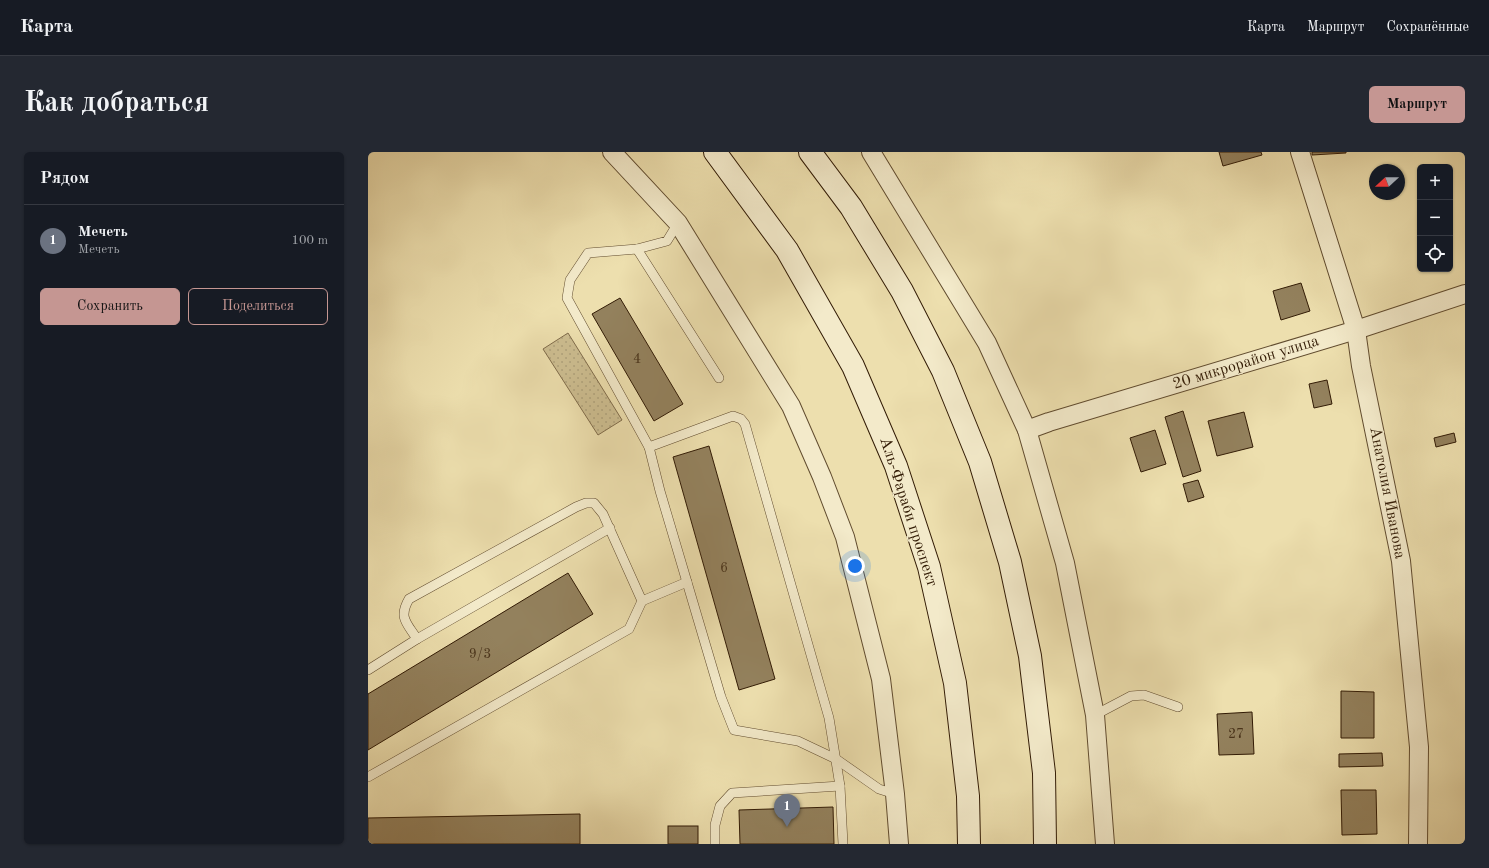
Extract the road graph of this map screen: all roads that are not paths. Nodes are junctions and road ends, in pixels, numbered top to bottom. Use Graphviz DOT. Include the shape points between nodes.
graph roads {
  1 [pos="612,152"];
  2 [pos="714,152"];
  3 [pos="810,152"];
  4 [pos="871,152"];
  5 [pos="1300,152"];
  6 [pos="678,223"];
  7 [pos="637,250"];
  8 [pos="1465,294"];
  9 [pos="1356,330"];
  10 [pos="719,378"];
  11 [pos="1028,430"];
  12 [pos="649,447"];
  13 [pos="610,528"];
  14 [pos="687,582"];
  15 [pos="642,601"];
  16 [pos="417,639"];
  17 [pos="368,670"];
  18 [pos="1178,706"];
  19 [pos="1095,715"];
  20 [pos="836,759"];
  21 [pos="368,777"];
  22 [pos="840,786"];
  23 [pos="895,794"];
  24 [pos="715,844"];
  25 [pos="844,844"];
  26 [pos="899,844"];
  27 [pos="969,844"];
  28 [pos="1045,844"];
  29 [pos="1105,844"];
  30 [pos="1418,844"];
  1 -- 6 [label="street"];
  2 -- 27 [label="street, Аль-Фараби проспект" via="787,250 853,366 896,466 929,567 955,684 968,796"];
  3 -- 28 [label="street" via="851,207 902,291 943,371 980,462 1010,562 1030,656 1044,773"];
  4 -- 11 [label="street" via="987,344"];
  5 -- 9 [label="street, Анатолия Иванова"];
  6 -- 7 [label="lane" via="667,241"];
  6 -- 23 [label="street" via="791,406 846,537 881,679"];
  7 -- 10 [label="lane"];
  7 -- 12 [label="lane" via="588,253 570,280 566,298"];
  8 -- 9 [label="street, 20 микрорайон улица"];
  9 -- 11 [label="street, 20 микрорайон улица"];
  9 -- 30 [label="street, Анатолия Иванова" via="1401,561 1418,747"];
  11 -- 19 [label="street" via="1065,563"];
  12 -- 14 [label="lane"];
  12 -- 20 [label="lane" via="732,416 745,424 829,718"];
  13 -- 15 [label="lane"];
  13 -- 16 [label="lane"];
  13 -- 16 [label="lane" via="594,504 586,503 409,599 403,608 404,619"];
  14 -- 15 [label="lane"];
  14 -- 20 [label="lane" via="721,697 734,730 798,741"];
  15 -- 21 [label="lane" via="629,629"];
  16 -- 17 [label="lane"];
  18 -- 19 [label="lane" via="1144,695 1131,696"];
  19 -- 29 [label="street"];
  20 -- 22 [label="lane"];
  20 -- 23 [label="lane" via="879,789"];
  22 -- 24 [label="lane" via="732,793 720,806 715,825"];
  22 -- 25 [label="lane"];
  23 -- 26 [label="street"];
}
